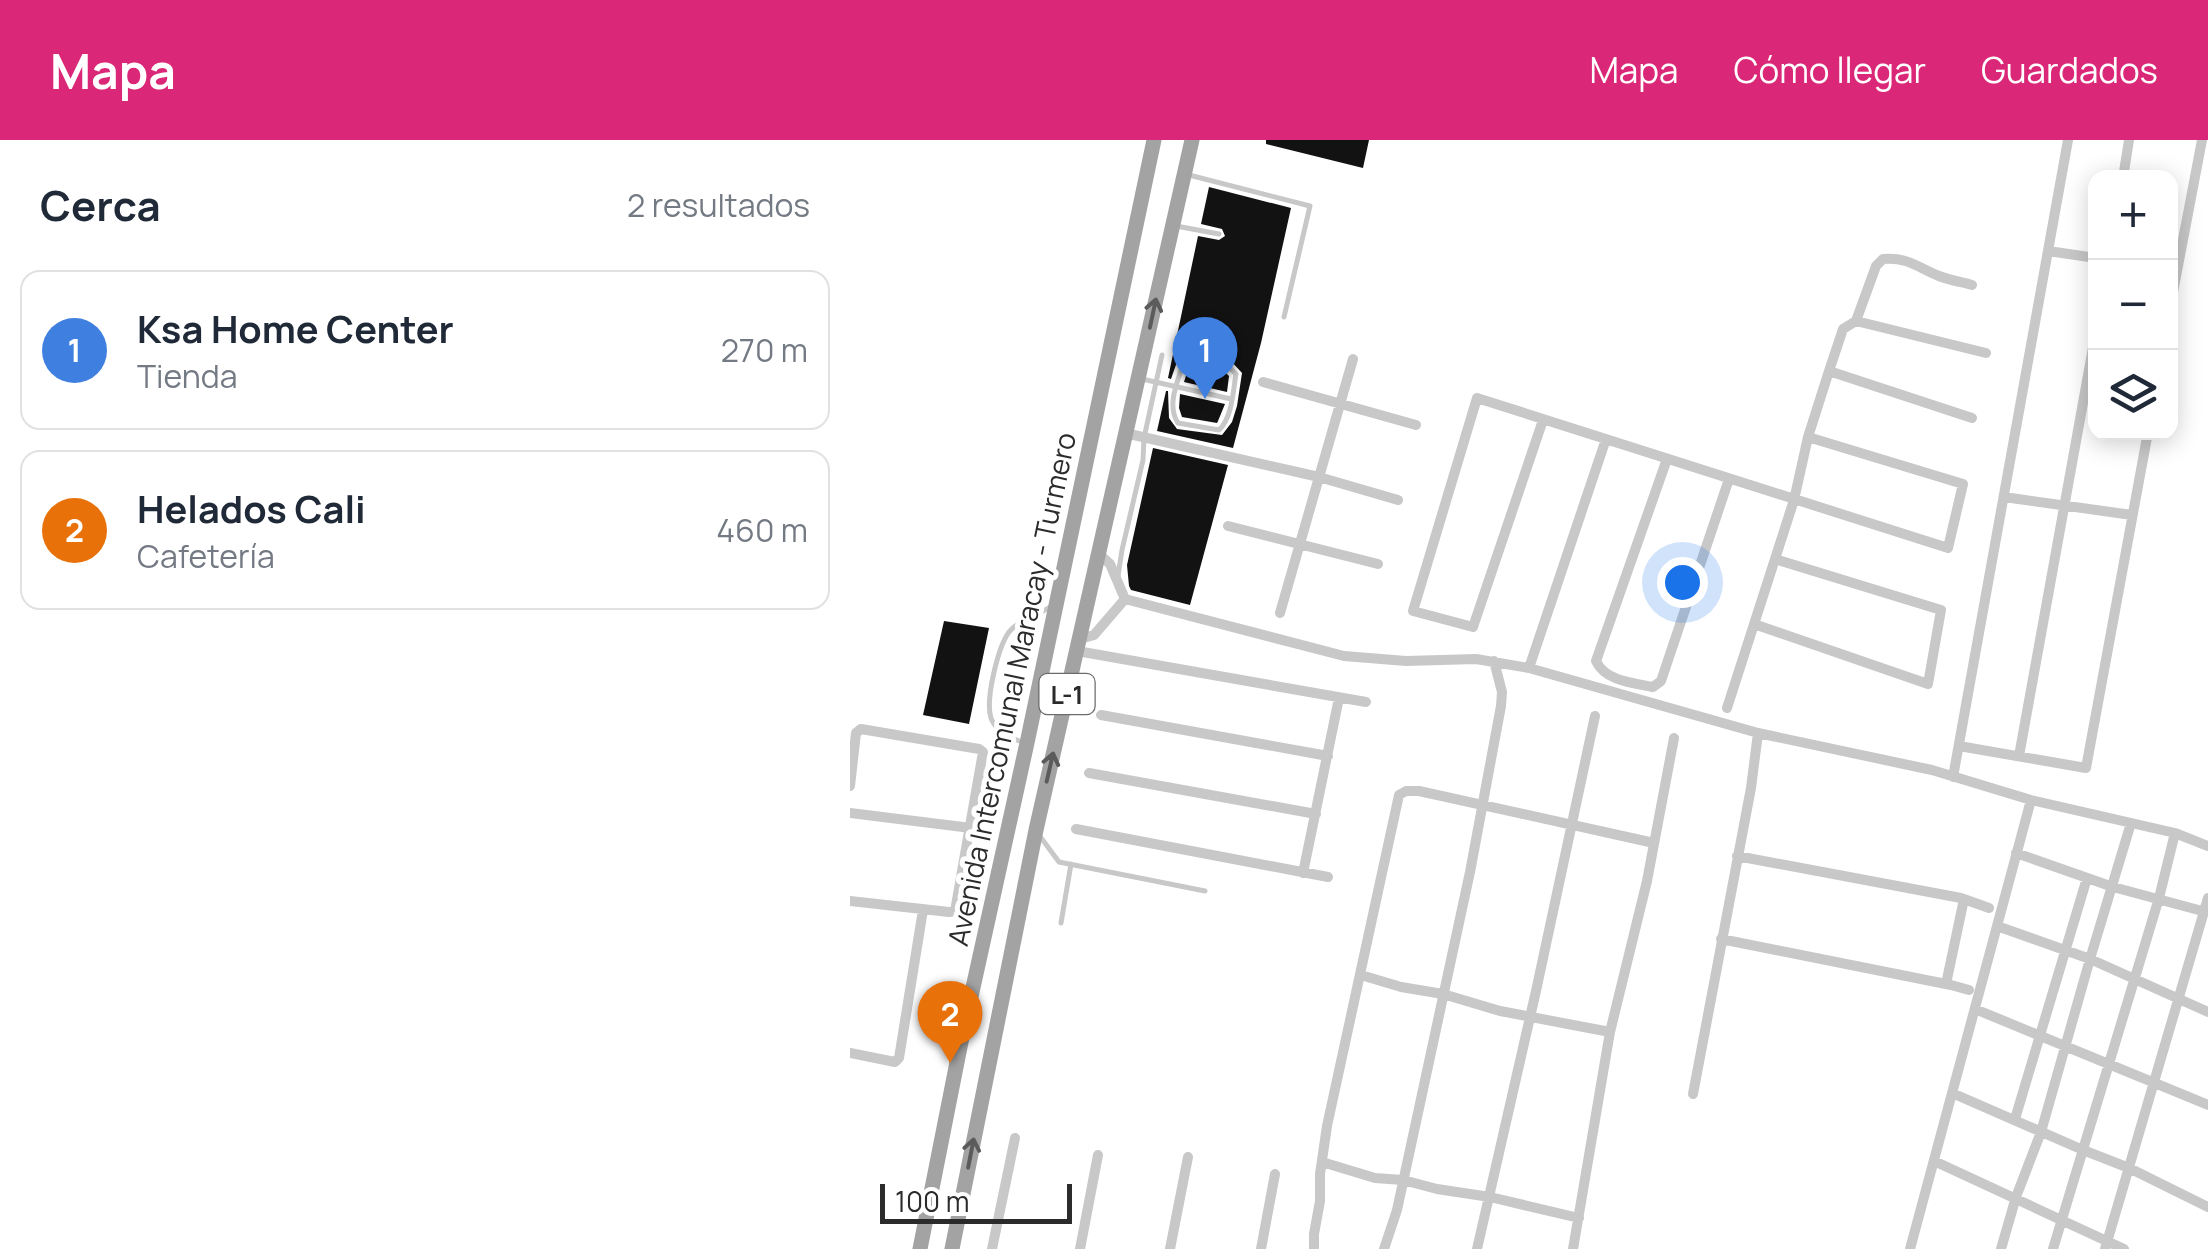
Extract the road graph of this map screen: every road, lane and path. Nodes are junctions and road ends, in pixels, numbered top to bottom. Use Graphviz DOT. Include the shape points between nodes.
graph roads {
  1 [pos="1154,140"];
  2 [pos="1192,140"];
  3 [pos="2068,140"];
  4 [pos="2130,140"];
  5 [pos="2202,140"];
  6 [pos="2124,170"];
  7 [pos="1184,174"];
  8 [pos="1172,226"];
  9 [pos="1218,234"];
  10 [pos="2048,251"];
  11 [pos="2088,257"];
  12 [pos="2176,260"];
  13 [pos="1972,285"];
  14 [pos="1284,317"];
  15 [pos="1856,321"];
  16 [pos="2093,350"];
  17 [pos="1986,352"];
  18 [pos="1162,355"];
  19 [pos="1353,359"];
  20 [pos="1829,371"];
  21 [pos="1139,378"];
  22 [pos="1263,382"];
  23 [pos="1157,383"];
  24 [pos="1177,387"];
  25 [pos="1231,399"];
  26 [pos="1340,406"];
  27 [pos="1972,418"];
  28 [pos="1543,420"];
  29 [pos="1416,426"];
  30 [pos="1125,433"];
  31 [pos="1808,437"];
  32 [pos="1144,438"];
  33 [pos="1606,440"];
  34 [pos="2146,440"];
  35 [pos="1667,460"];
  36 [pos="1319,477"];
  37 [pos="1729,480"];
  38 [pos="2004,497"];
  39 [pos="1398,500"];
  40 [pos="1794,500"];
  41 [pos="2064,506"];
  42 [pos="2132,515"];
  43 [pos="1228,526"];
  44 [pos="1300,544"];
  45 [pos="1098,554"];
  46 [pos="1776,559"];
  47 [pos="1378,564"];
  48 [pos="1118,579"];
  49 [pos="1125,599"];
  50 [pos="1056,602"];
  51 [pos="1280,613"];
  52 [pos="1754,624"];
  53 [pos="1079,645"];
  54 [pos="1494,661"];
  55 [pos="1529,668"];
  56 [pos="1339,698"];
  57 [pos="1366,702"];
  58 [pos="1728,708"];
  59 [pos="1101,714"];
  60 [pos="1595,716"];
  61 [pos="1758,733"];
  62 [pos="1674,738"];
  63 [pos="1027,743"];
  64 [pos="1959,746"];
  65 [pos="1328,756"];
  66 [pos="2019,756"];
  67 [pos="1088,773"];
  68 [pos="1953,777"];
  69 [pos="850,786"];
  70 [pos="2031,800"];
  71 [pos="1482,804"];
  72 [pos="850,813"];
  73 [pos="1316,814"];
  74 [pos="1572,824"];
  75 [pos="2131,824"];
  76 [pos="971,828"];
  77 [pos="1076,829"];
  78 [pos="1036,830"];
  79 [pos="2175,833"];
  80 [pos="1654,843"];
  81 [pos="2208,846"];
  82 [pos="2016,854"];
  83 [pos="1738,856"];
  84 [pos="1072,864"];
  85 [pos="1304,873"];
  86 [pos="1328,878"];
  87 [pos="2087,878"];
  88 [pos="2113,888"];
  89 [pos="1205,891"];
  90 [pos="2158,898"];
  91 [pos="2208,898"];
  92 [pos="1964,899"];
  93 [pos="850,901"];
  94 [pos="1989,908"];
  95 [pos="924,910"];
  96 [pos="2206,912"];
  97 [pos="1061,923"];
  98 [pos="1997,926"];
  99 [pos="1721,939"];
  100 [pos="2065,950"];
  101 [pos="2090,959"];
  102 [pos="1361,976"];
  103 [pos="2135,978"];
  104 [pos="1946,984"];
  105 [pos="1969,990"];
  106 [pos="1443,994"];
  107 [pos="2179,998"];
  108 [pos="1975,1009"];
  109 [pos="2208,1012"];
  110 [pos="1530,1016"];
  111 [pos="1610,1032"];
  112 [pos="2040,1036"];
  113 [pos="2066,1046"];
  114 [pos="850,1053"];
  115 [pos="2110,1063"];
  116 [pos="2154,1084"];
  117 [pos="1952,1093"];
  118 [pos="1693,1094"];
  119 [pos="2208,1105"];
  120 [pos="2015,1119"];
  121 [pos="2042,1132"];
  122 [pos="1014,1138"];
  123 [pos="2083,1150"];
  124 [pos="1098,1155"];
  125 [pos="1188,1157"];
  126 [pos="1934,1161"];
  127 [pos="1322,1162"];
  128 [pos="2129,1168"];
  129 [pos="1274,1174"];
  130 [pos="1403,1180"];
  131 [pos="2016,1197"];
  132 [pos="1490,1198"];
  133 [pos="2208,1207"];
  134 [pos="1579,1218"];
  135 [pos="2062,1219"];
  136 [pos="2106,1245"];
  137 [pos="920,1249"];
  138 [pos="952,1249"];
  139 [pos="992,1249"];
  140 [pos="1080,1249"];
  141 [pos="1170,1249"];
  142 [pos="1261,1249"];
  143 [pos="1314,1249"];
  144 [pos="1384,1249"];
  145 [pos="1477,1249"];
  146 [pos="1574,1249"];
  147 [pos="1910,1249"];
  148 [pos="2001,1249"];
  149 [pos="2054,1249"];
  150 [pos="2124,1249"];
  1 -- 50 [label="main road, Avenida Intercomunal Maracay - Turmero / L-1"];
  2 -- 7 [label="main road, Avenida Intercomunal Maracay - Turmero / L-1"];
  3 -- 10 [label="street"];
  4 -- 6 [label="street"];
  5 -- 12 [label="street"];
  7 -- 8 [label="main road, Avenida Intercomunal Maracay - Turmero / L-1"];
  7 -- 14 [label="lane" via="1310,206"];
  8 -- 9 [label="lane"];
  21 -- 8 [label="main road, Avenida Intercomunal Maracay - Turmero / L-1, one-way"];
  10 -- 11 [label="street"];
  10 -- 38 [label="street"];
  13 -- 15 [label="street" via="1898,258 1883,259"];
  15 -- 17 [label="street"];
  15 -- 20 [label="street" via="1843,330"];
  16 -- 41 [label="street"];
  18 -- 23 [label="lane"];
  19 -- 26 [label="street"];
  20 -- 27 [label="street"];
  20 -- 31 [label="street"];
  21 -- 23 [label="lane"];
  21 -- 30 [label="main road, Avenida Intercomunal Maracay - Turmero / L-1"];
  22 -- 26 [label="street"];
  23 -- 24 [label="lane"];
  23 -- 32 [label="lane"];
  24 -- 25 [label="lane"];
  24 -- 25 [label="lane" via="1184,361 1192,358 1232,368"];
  24 -- 25 [label="lane" via="1171,410 1178,423 1219,430"];
  26 -- 29 [label="street"];
  26 -- 36 [label="street"];
  28 -- 28 [label="street" via="1477,398 1414,611 1473,627"];
  28 -- 33 [label="street"];
  30 -- 32 [label="street"];
  30 -- 45 [label="main road, Avenida Intercomunal Maracay - Turmero / L-1"];
  31 -- 40 [label="street"];
  31 -- 40 [label="street" via="1962,484 1948,548"];
  32 -- 36 [label="street"];
  32 -- 48 [label="lane"];
  33 -- 35 [label="street"];
  33 -- 55 [label="street"];
  34 -- 42 [label="street"];
  35 -- 37 [label="street"];
  35 -- 37 [label="street" via="1596,662 1612,677 1653,687 1661,681"];
  36 -- 39 [label="street"];
  36 -- 44 [label="street"];
  37 -- 40 [label="street"];
  38 -- 41 [label="street"];
  38 -- 64 [label="street"];
  40 -- 46 [label="street"];
  41 -- 42 [label="street"];
  41 -- 66 [label="street"];
  42 -- 66 [label="street" via="2086,768"];
  43 -- 44 [label="street"];
  44 -- 47 [label="street"];
  44 -- 51 [label="street"];
  45 -- 48 [label="street"];
  45 -- 53 [label="main road, Avenida Intercomunal Maracay - Turmero / L-1"];
  46 -- 52 [label="street"];
  46 -- 52 [label="street" via="1941,610 1928,684"];
  48 -- 49 [label="street"];
  49 -- 53 [label="street"];
  49 -- 54 [label="street" via="1344,656"];
  50 -- 63 [label="main road, Avenida Intercomunal Maracay - Turmero / L-1"];
  50 -- 63 [label="lane" via="1012,628 1000,646 991,718 996,728"];
  52 -- 58 [label="street"];
  53 -- 56 [label="street"];
  78 -- 53 [label="main road, Avenida Intercomunal Maracay - Turmero / L-1, one-way"];
  54 -- 55 [label="street"];
  54 -- 71 [label="street" via="1502,692"];
  55 -- 61 [label="street"];
  56 -- 57 [label="street"];
  56 -- 65 [label="street"];
  59 -- 65 [label="street"];
  60 -- 74 [label="street"];
  61 -- 68 [label="street"];
  61 -- 83 [label="street"];
  62 -- 80 [label="street"];
  63 -- 137 [label="main road, Avenida Intercomunal Maracay - Turmero / L-1"];
  64 -- 66 [label="street"];
  64 -- 68 [label="street"];
  65 -- 73 [label="street"];
  67 -- 73 [label="street"];
  68 -- 70 [label="street"];
  69 -- 76 [label="street" via="861,729 979,749 984,757"];
  70 -- 75 [label="street"];
  70 -- 82 [label="street"];
  71 -- 74 [label="street"];
  71 -- 102 [label="street" via="1410,790 1399,795"];
  71 -- 106 [label="street"];
  72 -- 76 [label="street"];
  73 -- 85 [label="street"];
  74 -- 80 [label="street"];
  74 -- 110 [label="street"];
  75 -- 79 [label="street"];
  75 -- 88 [label="street"];
  76 -- 95 [label="street" via="954,910"];
  77 -- 85 [label="street"];
  78 -- 84 [label="lane" via="1059,862"];
  138 -- 78 [label="main road, Avenida Intercomunal Maracay - Turmero / L-1, one-way"];
  79 -- 81 [label="street"];
  79 -- 90 [label="street"];
  80 -- 111 [label="street"];
  82 -- 87 [label="street"];
  82 -- 98 [label="street"];
  83 -- 92 [label="street"];
  83 -- 99 [label="street"];
  84 -- 89 [label="lane"];
  84 -- 97 [label="lane"];
  85 -- 86 [label="street"];
  87 -- 88 [label="street"];
  87 -- 100 [label="street"];
  88 -- 90 [label="street"];
  88 -- 101 [label="street"];
  90 -- 96 [label="street"];
  90 -- 103 [label="street"];
  91 -- 96 [label="street"];
  92 -- 94 [label="street"];
  92 -- 104 [label="street"];
  93 -- 95 [label="street"];
  95 -- 114 [label="street" via="899,1058"];
  96 -- 107 [label="street"];
  98 -- 100 [label="street"];
  98 -- 108 [label="street"];
  99 -- 104 [label="street"];
  99 -- 118 [label="street"];
  100 -- 101 [label="street"];
  100 -- 112 [label="street"];
  101 -- 103 [label="street"];
  101 -- 113 [label="street"];
  102 -- 106 [label="street"];
  102 -- 127 [label="street"];
  103 -- 107 [label="street"];
  103 -- 115 [label="street"];
  104 -- 105 [label="street"];
  106 -- 110 [label="street"];
  106 -- 130 [label="street"];
  107 -- 109 [label="street"];
  107 -- 116 [label="street"];
  108 -- 112 [label="street"];
  108 -- 117 [label="street"];
  110 -- 111 [label="street"];
  110 -- 132 [label="street"];
  111 -- 134 [label="street"];
  112 -- 113 [label="street"];
  112 -- 120 [label="street"];
  113 -- 115 [label="street"];
  113 -- 121 [label="street"];
  115 -- 116 [label="street"];
  115 -- 123 [label="street"];
  116 -- 119 [label="street"];
  116 -- 128 [label="street"];
  117 -- 120 [label="street"];
  117 -- 126 [label="street"];
  120 -- 121 [label="street"];
  121 -- 123 [label="street"];
  121 -- 131 [label="street"];
  122 -- 139 [label="street"];
  123 -- 128 [label="street"];
  123 -- 135 [label="street"];
  124 -- 140 [label="street"];
  125 -- 141 [label="street"];
  126 -- 131 [label="street"];
  126 -- 147 [label="street"];
  127 -- 130 [label="street"];
  127 -- 143 [label="street"];
  128 -- 133 [label="street"];
  128 -- 136 [label="street"];
  129 -- 142 [label="street"];
  130 -- 132 [label="street"];
  130 -- 144 [label="street"];
  131 -- 135 [label="street"];
  131 -- 148 [label="street"];
  132 -- 134 [label="street"];
  132 -- 145 [label="street"];
  134 -- 146 [label="street"];
  135 -- 136 [label="street"];
  135 -- 149 [label="street"];
  136 -- 150 [label="street"];
}
